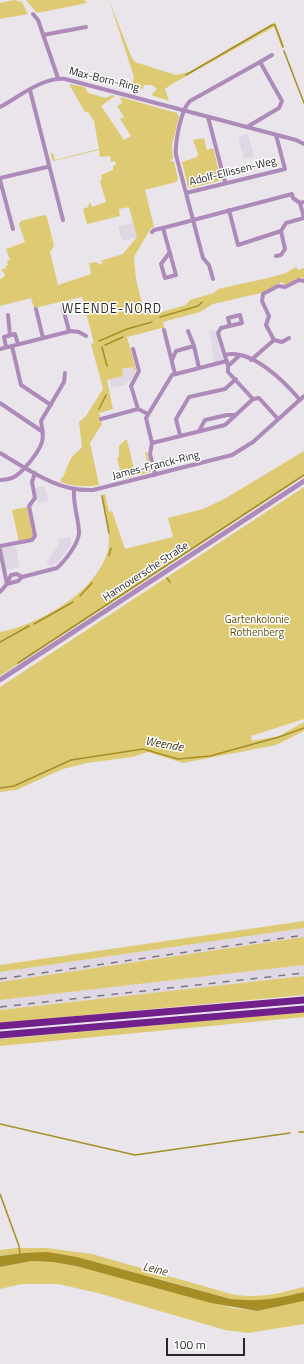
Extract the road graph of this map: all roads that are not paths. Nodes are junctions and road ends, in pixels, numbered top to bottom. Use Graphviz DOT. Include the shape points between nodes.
graph roads {
  1 [pos="33,14"];
  2 [pos="86,27"];
  3 [pos="43,36"];
  4 [pos="272,55"];
  5 [pos="260,62"];
  6 [pos="58,78"];
  7 [pos="30,90"];
  8 [pos="0,107"];
  9 [pos="185,110"];
  10 [pos="208,116"];
  11 [pos="247,127"];
  12 [pos="276,135"];
  13 [pos="304,144"];
  14 [pos="49,164"];
  15 [pos="0,179"];
  16 [pos="225,182"];
  17 [pos="186,193"];
  18 [pos="302,202"];
  19 [pos="229,210"];
  20 [pos="304,218"];
  21 [pos="63,220"];
  22 [pos="193,220"];
  23 [pos="163,228"];
  24 [pos="13,229"];
  25 [pos="281,231"];
  26 [pos="152,232"];
  27 [pos="170,252"];
  28 [pos="276,256"];
  29 [pos="213,279"];
  30 [pos="304,281"];
  31 [pos="63,308"];
  32 [pos="36,309"];
  33 [pos="8,315"];
  34 [pos="230,326"];
  35 [pos="164,330"];
  36 [pos="69,331"];
  37 [pos="188,331"];
  38 [pos="10,335"];
  39 [pos="86,336"];
  40 [pos="43,338"];
  41 [pos="289,338"];
  42 [pos="274,340"];
  43 [pos="18,344"];
  44 [pos="12,346"];
  45 [pos="194,346"];
  46 [pos="6,347"];
  47 [pos="0,349"];
  48 [pos="133,349"];
  49 [pos="225,355"];
  50 [pos="239,356"];
  51 [pos="172,360"];
  52 [pos="251,360"];
  53 [pos="227,363"];
  54 [pos="199,368"];
  55 [pos="228,372"];
  56 [pos="65,373"];
  57 [pos="175,374"];
  58 [pos="236,379"];
  59 [pos="227,387"];
  60 [pos="304,396"];
  61 [pos="253,399"];
  62 [pos="300,400"];
  63 [pos="0,403"];
  64 [pos="51,405"];
  65 [pos="138,409"];
  66 [pos="148,414"];
  67 [pos="236,415"];
  68 [pos="102,419"];
  69 [pos="278,419"];
  70 [pos="199,431"];
  71 [pos="43,432"];
  72 [pos="180,435"];
  73 [pos="152,443"];
  74 [pos="0,453"];
  75 [pos="25,468"];
  76 [pos="36,474"];
  77 [pos="155,475"];
  78 [pos="0,480"];
  79 [pos="304,481"];
  80 [pos="74,490"];
  81 [pos="0,546"];
  82 [pos="0,550"];
  83 [pos="22,576"];
  84 [pos="7,584"];
  85 [pos="0,592"];
  86 [pos="0,680"];
  87 [pos="304,1000"];
  88 [pos="304,1009"];
  89 [pos="0,1026"];
  90 [pos="0,1035"];
  1 -- 3 [label="street" via="38,20"];
  2 -- 3 [label="street"];
  3 -- 6 [label="street"];
  4 -- 5 [label="street"];
  5 -- 9 [label="street" via="191,100"];
  5 -- 11 [label="street" via="282,101 279,108"];
  6 -- 7 [label="street, Max-Born-Ring"];
  6 -- 9 [label="street, Max-Born-Ring"];
  7 -- 8 [label="street, Max-Born-Ring"];
  7 -- 14 [label="street"];
  9 -- 10 [label="street, Max-Born-Ring"];
  9 -- 17 [label="street, Adolf-Ellissen-Weg" via="176,148"];
  10 -- 11 [label="street, Max-Born-Ring"];
  10 -- 16 [label="street"];
  11 -- 12 [label="street, Max-Born-Ring"];
  12 -- 13 [label="street, Max-Born-Ring"];
  12 -- 16 [label="street, Adolf-Ellissen-Weg" via="285,169"];
  14 -- 15 [label="street" via="47,167"];
  14 -- 21 [label="street"];
  15 -- 24 [label="street"];
  16 -- 17 [label="street, Adolf-Ellissen-Weg"];
  17 -- 22 [label="street, Adolf-Ellissen-Weg"];
  18 -- 19 [label="street" via="293,198 292,194"];
  18 -- 20 [label="street"];
  19 -- 22 [label="street"];
  19 -- 25 [label="street" via="238,245"];
  20 -- 25 [label="street" via="286,223"];
  22 -- 23 [label="street"];
  22 -- 29 [label="street, Adolf-Ellissen-Weg" via="203,258"];
  23 -- 26 [label="street"];
  23 -- 27 [label="street"];
  25 -- 28 [label="street" via="285,249 281,255"];
  27 -- 27 [label="street" via="176,276 165,278 161,264"];
  30 -- 42 [label="street" via="299,280 285,287 278,286 264,294 262,301 269,316 266,324"];
  31 -- 36 [label="street"];
  32 -- 40 [label="street"];
  33 -- 38 [label="street"];
  34 -- 49 [label="street" via="221,328 218,333"];
  35 -- 51 [label="street"];
  36 -- 39 [label="street"];
  36 -- 40 [label="street"];
  37 -- 45 [label="street"];
  38 -- 43 [label="street" via="15,334"];
  38 -- 46 [label="street" via="4,337"];
  40 -- 43 [label="street"];
  41 -- 42 [label="street" via="282,342"];
  42 -- 52 [label="street"];
  43 -- 44 [label="street"];
  44 -- 46 [label="street"];
  44 -- 64 [label="street" via="22,385"];
  45 -- 51 [label="street" via="176,351"];
  45 -- 54 [label="street"];
  46 -- 47 [label="street"];
  48 -- 65 [label="street" via="139,371 131,386"];
  49 -- 50 [label="street"];
  49 -- 53 [label="street"];
  50 -- 52 [label="street"];
  50 -- 53 [label="street"];
  51 -- 57 [label="street"];
  52 -- 62 [label="street" via="276,374"];
  53 -- 54 [label="street"];
  53 -- 55 [label="street"];
  54 -- 57 [label="street"];
  55 -- 58 [label="street"];
  55 -- 59 [label="street" via="230,380"];
  56 -- 64 [label="street" via="64,382"];
  57 -- 66 [label="street"];
  58 -- 59 [label="street"];
  58 -- 61 [label="street"];
  59 -- 72 [label="street" via="189,398 176,419"];
  60 -- 62 [label="street, James-Franck-Ring"];
  61 -- 67 [label="street"];
  61 -- 69 [label="street" via="259,398"];
  62 -- 69 [label="street, James-Franck-Ring"];
  63 -- 71 [label="street"];
  64 -- 71 [label="street" via="41,421"];
  65 -- 66 [label="street"];
  65 -- 68 [label="street"];
  66 -- 73 [label="street" via="146,418"];
  67 -- 70 [label="street" via="225,425"];
  67 -- 70 [label="street" via="205,420"];
  69 -- 77 [label="street, James-Franck-Ring" via="253,442 232,455"];
  70 -- 72 [label="street"];
  71 -- 75 [label="street" via="42,444"];
  72 -- 73 [label="street"];
  73 -- 77 [label="street" via="150,454"];
  74 -- 75 [label="street, James-Franck-Ring"];
  75 -- 76 [label="street, James-Franck-Ring"];
  75 -- 78 [label="street" via="14,478"];
  76 -- 80 [label="street, James-Franck-Ring"];
  76 -- 81 [label="street" via="32,482 35,498 29,506 35,536 32,540"];
  77 -- 80 [label="street, James-Franck-Ring" via="93,490"];
  79 -- 86 [label="street, Hannoversche Straße"];
  80 -- 83 [label="street" via="79,538 58,568"];
  82 -- 84 [label="street"];
  83 -- 84 [label="street" via="18,581"];
  83 -- 84 [label="street" via="11,575"];
  84 -- 85 [label="street"];
  87 -- 89 [label="highway"];
  88 -- 90 [label="highway"];
}
